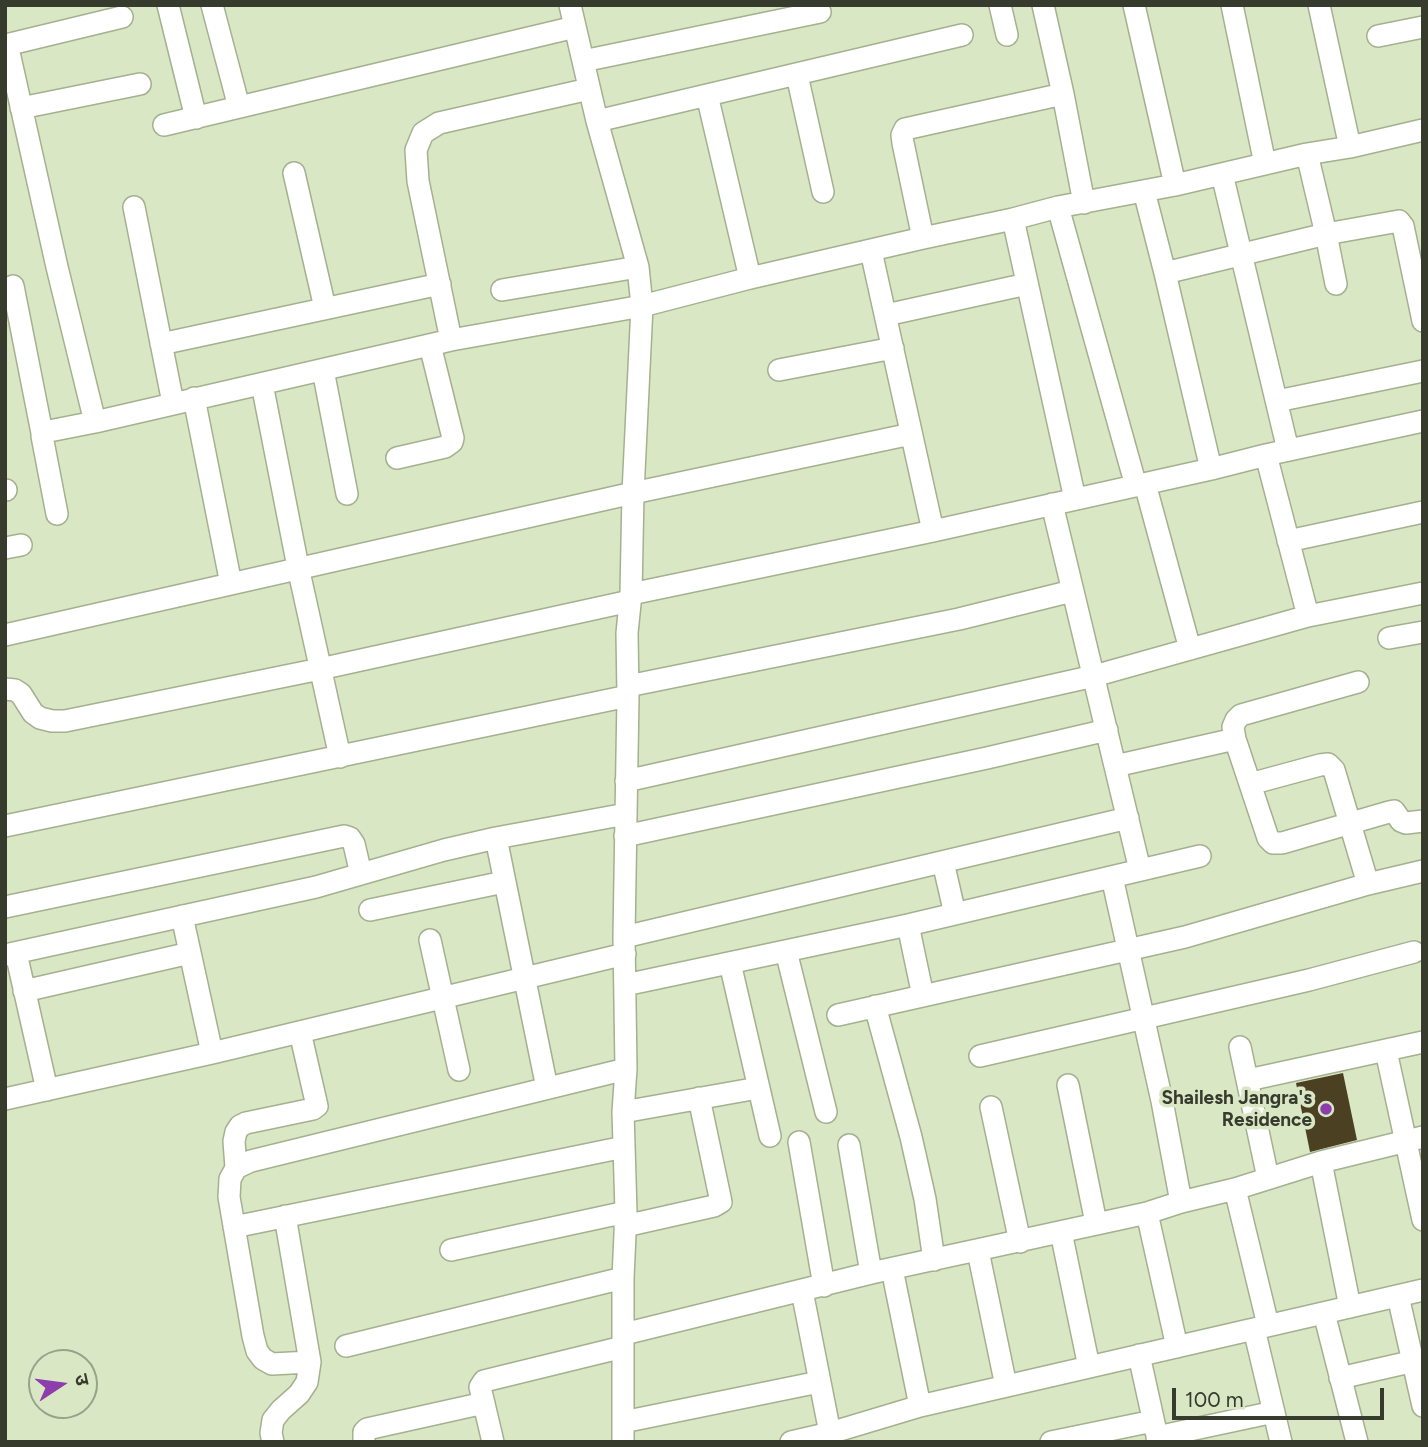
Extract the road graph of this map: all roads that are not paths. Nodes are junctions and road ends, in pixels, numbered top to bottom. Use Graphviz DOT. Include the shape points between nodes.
graph roads {
  1 [pos="168,5"];
  2 [pos="212,5"];
  3 [pos="570,5"];
  4 [pos="1000,5"];
  5 [pos="1043,5"];
  6 [pos="1134,5"];
  7 [pos="1232,5"];
  8 [pos="1319,5"];
  9 [pos="820,12"];
  10 [pos="122,17"];
  11 [pos="575,27"];
  12 [pos="1423,27"];
  13 [pos="962,35"];
  14 [pos="1007,35"];
  15 [pos="1378,36"];
  16 [pos="6,45"];
  17 [pos="583,61"];
  18 [pos="797,75"];
  19 [pos="140,84"];
  20 [pos="589,89"];
  21 [pos="1063,94"];
  22 [pos="707,95"];
  23 [pos="239,107"];
  24 [pos="21,108"];
  25 [pos="196,118"];
  26 [pos="597,121"];
  27 [pos="164,125"];
  28 [pos="1423,130"];
  29 [pos="1350,147"];
  30 [pos="1307,154"];
  31 [pos="1265,164"];
  32 [pos="294,173"];
  33 [pos="1222,174"];
  34 [pos="1175,185"];
  35 [pos="1144,191"];
  36 [pos="823,192"];
  37 [pos="1084,203"];
  38 [pos="134,207"];
  39 [pos="1059,207"];
  40 [pos="1013,219"];
  41 [pos="1326,234"];
  42 [pos="923,238"];
  43 [pos="871,251"];
  44 [pos="1241,253"];
  45 [pos="638,267"];
  46 [pos="1165,273"];
  47 [pos="750,278"];
  48 [pos="440,284"];
  49 [pos="1336,284"];
  50 [pos="1027,285"];
  51 [pos="13,286"];
  52 [pos="502,290"];
  53 [pos="642,306"];
  54 [pos="325,309"];
  55 [pos="1422,310"];
  56 [pos="886,315"];
  57 [pos="441,342"];
  58 [pos="162,344"];
  59 [pos="893,348"];
  60 [pos="323,370"];
  61 [pos="779,370"];
  62 [pos="1423,371"];
  63 [pos="262,384"];
  64 [pos="184,400"];
  65 [pos="1277,401"];
  66 [pos="1423,421"];
  67 [pos="95,422"];
  68 [pos="42,433"];
  69 [pos="911,434"];
  70 [pos="1288,450"];
  71 [pos="1266,455"];
  72 [pos="397,458"];
  73 [pos="1211,469"];
  74 [pos="1141,485"];
  75 [pos="633,493"];
  76 [pos="348,494"];
  77 [pos="1075,499"];
  78 [pos="1052,504"];
  79 [pos="1423,512"];
  80 [pos="57,514"];
  81 [pos="933,531"];
  82 [pos="1288,541"];
  83 [pos="298,567"];
  84 [pos="231,584"];
  85 [pos="1072,591"];
  86 [pos="1423,593"];
  87 [pos="630,597"];
  88 [pos="1308,616"];
  89 [pos="1423,632"];
  90 [pos="5,635"];
  91 [pos="1389,638"];
  92 [pos="1190,649"];
  93 [pos="320,669"];
  94 [pos="1094,676"];
  95 [pos="1358,682"];
  96 [pos="5,689"];
  97 [pos="628,691"];
  98 [pos="1107,730"];
  99 [pos="1235,738"];
  100 [pos="340,757"];
  101 [pos="1115,766"];
  102 [pos="626,781"];
  103 [pos="1250,784"];
  104 [pos="626,814"];
  105 [pos="1128,818"];
  106 [pos="1423,821"];
  107 [pos="1350,823"];
  108 [pos="5,826"];
  109 [pos="625,836"];
  110 [pos="496,838"];
  111 [pos="1200,856"];
  112 [pos="943,862"];
  113 [pos="1140,870"];
  114 [pos="1423,871"];
  115 [pos="361,874"];
  116 [pos="1112,877"];
  117 [pos="504,882"];
  118 [pos="1368,884"];
  119 [pos="5,908"];
  120 [pos="370,910"];
  121 [pos="955,914"];
  122 [pos="182,916"];
  123 [pos="908,925"];
  124 [pos="430,940"];
  125 [pos="625,946"];
  126 [pos="1129,950"];
  127 [pos="786,951"];
  128 [pos="1414,952"];
  129 [pos="190,953"];
  130 [pos="10,954"];
  131 [pos="730,963"];
  132 [pos="524,979"];
  133 [pos="625,985"];
  134 [pos="24,991"];
  135 [pos="923,996"];
  136 [pos="443,998"];
  137 [pos="875,1006"];
  138 [pos="838,1015"];
  139 [pos="1143,1018"];
  140 [pos="300,1032"];
  141 [pos="1423,1042"];
  142 [pos="1240,1047"];
  143 [pos="1386,1051"];
  144 [pos="212,1053"];
  145 [pos="980,1056"];
  146 [pos="626,1069"];
  147 [pos="459,1070"];
  148 [pos="1248,1080"];
  149 [pos="1068,1085"];
  150 [pos="547,1088"];
  151 [pos="758,1088"];
  152 [pos="47,1090"];
  153 [pos="699,1098"];
  154 [pos="5,1100"];
  155 [pos="991,1107"];
  156 [pos="623,1112"];
  157 [pos="826,1112"];
  158 [pos="769,1136"];
  159 [pos="1414,1139"];
  160 [pos="799,1142"];
  161 [pos="849,1145"];
  162 [pos="624,1147"];
  163 [pos="1321,1162"];
  164 [pos="236,1168"];
  165 [pos="1268,1178"];
  166 [pos="1236,1189"];
  167 [pos="1181,1202"];
  168 [pos="1147,1213"];
  169 [pos="285,1216"];
  170 [pos="625,1219"];
  171 [pos="1423,1220"];
  172 [pos="1096,1223"];
  173 [pos="234,1227"];
  174 [pos="1061,1232"];
  175 [pos="1020,1242"];
  176 [pos="451,1250"];
  177 [pos="978,1251"];
  178 [pos="934,1260"];
  179 [pos="892,1269"];
  180 [pos="871,1273"];
  181 [pos="623,1279"];
  182 [pos="824,1286"];
  183 [pos="1423,1290"];
  184 [pos="803,1291"];
  185 [pos="1398,1296"];
  186 [pos="1350,1307"];
  187 [pos="1324,1313"];
  188 [pos="1261,1327"];
  189 [pos="623,1340"];
  190 [pos="346,1346"];
  191 [pos="1177,1347"];
  192 [pos="1139,1356"];
  193 [pos="1418,1360"];
  194 [pos="310,1362"];
  195 [pos="1089,1367"];
  196 [pos="1339,1378"];
  197 [pos="819,1382"];
  198 [pos="1006,1386"];
  199 [pos="484,1403"];
  200 [pos="920,1406"];
  201 [pos="1423,1406"];
  202 [pos="1274,1412"];
  203 [pos="623,1432"];
  204 [pos="830,1433"];
  205 [pos="1156,1433"];
  206 [pos="1088,1438"];
  207 [pos="273,1442"];
  208 [pos="364,1442"];
  209 [pos="493,1442"];
  210 [pos="791,1442"];
  211 [pos="1051,1442"];
  212 [pos="1281,1442"];
  213 [pos="1357,1442"];
  1 -- 25 [label="street"];
  2 -- 23 [label="street"];
  3 -- 11 [label="street"];
  4 -- 14 [label="street"];
  5 -- 21 [label="street"];
  6 -- 34 [label="street"];
  7 -- 31 [label="street"];
  8 -- 29 [label="street"];
  9 -- 17 [label="street"];
  10 -- 16 [label="street"];
  11 -- 17 [label="street"];
  11 -- 23 [label="street"];
  12 -- 15 [label="street"];
  13 -- 18 [label="street"];
  16 -- 24 [label="street"];
  17 -- 20 [label="street"];
  18 -- 22 [label="street"];
  18 -- 36 [label="street"];
  19 -- 24 [label="street"];
  20 -- 26 [label="street"];
  20 -- 48 [label="street" via="439,123 423,133 416,150 418,181"];
  21 -- 37 [label="street"];
  21 -- 42 [label="street" via="905,129 902,135"];
  22 -- 26 [label="street"];
  22 -- 47 [label="street"];
  23 -- 25 [label="street"];
  24 -- 67 [label="street"];
  25 -- 27 [label="street"];
  26 -- 45 [label="street"];
  28 -- 29 [label="street"];
  29 -- 30 [label="street"];
  30 -- 31 [label="street"];
  30 -- 41 [label="street"];
  31 -- 33 [label="street"];
  32 -- 54 [label="street"];
  33 -- 34 [label="street"];
  33 -- 44 [label="street"];
  34 -- 35 [label="street"];
  35 -- 37 [label="street"];
  35 -- 46 [label="street"];
  37 -- 39 [label="street"];
  38 -- 58 [label="street"];
  39 -- 40 [label="street"];
  39 -- 74 [label="street"];
  40 -- 42 [label="street"];
  40 -- 50 [label="street"];
  41 -- 44 [label="street"];
  41 -- 49 [label="street"];
  41 -- 55 [label="street" via="1399,221"];
  42 -- 43 [label="street"];
  43 -- 47 [label="street"];
  43 -- 56 [label="street"];
  44 -- 46 [label="street"];
  44 -- 65 [label="street"];
  45 -- 52 [label="street"];
  45 -- 53 [label="street"];
  46 -- 73 [label="street"];
  47 -- 53 [label="street"];
  48 -- 54 [label="street"];
  48 -- 57 [label="street"];
  50 -- 56 [label="street"];
  50 -- 77 [label="street"];
  51 -- 68 [label="street"];
  53 -- 57 [label="street"];
  53 -- 75 [label="street"];
  54 -- 58 [label="street"];
  56 -- 59 [label="street"];
  57 -- 60 [label="street"];
  57 -- 72 [label="street" via="452,442"];
  58 -- 64 [label="street"];
  59 -- 61 [label="street"];
  59 -- 69 [label="street"];
  60 -- 63 [label="street"];
  60 -- 76 [label="street"];
  62 -- 65 [label="street"];
  63 -- 64 [label="street"];
  63 -- 83 [label="street"];
  64 -- 67 [label="street"];
  64 -- 84 [label="street"];
  65 -- 70 [label="street"];
  66 -- 70 [label="street"];
  67 -- 68 [label="street"];
  68 -- 80 [label="street"];
  69 -- 75 [label="street"];
  69 -- 81 [label="street"];
  70 -- 71 [label="street"];
  71 -- 73 [label="street"];
  71 -- 82 [label="street"];
  73 -- 74 [label="street"];
  74 -- 77 [label="street"];
  74 -- 92 [label="street"];
  75 -- 83 [label="street"];
  75 -- 87 [label="street"];
  77 -- 78 [label="street"];
  78 -- 81 [label="street"];
  78 -- 85 [label="street"];
  79 -- 82 [label="street"];
  81 -- 87 [label="street"];
  82 -- 88 [label="street"];
  83 -- 84 [label="street"];
  83 -- 93 [label="street"];
  84 -- 90 [label="street"];
  85 -- 94 [label="street"];
  85 -- 97 [label="street"];
  86 -- 88 [label="street"];
  87 -- 93 [label="street"];
  87 -- 97 [label="street"];
  88 -- 92 [label="street"];
  89 -- 91 [label="street"];
  92 -- 94 [label="street"];
  93 -- 96 [label="street" via="65,721 40,718 21,694"];
  93 -- 100 [label="street"];
  94 -- 98 [label="street"];
  94 -- 102 [label="street"];
  95 -- 99 [label="street" via="1241,715 1234,727"];
  97 -- 100 [label="street"];
  97 -- 102 [label="street"];
  98 -- 101 [label="street"];
  98 -- 109 [label="street"];
  99 -- 101 [label="street"];
  99 -- 103 [label="street"];
  100 -- 108 [label="street"];
  101 -- 105 [label="street"];
  102 -- 104 [label="street"];
  103 -- 107 [label="street" via="1273,843"];
  103 -- 107 [label="street" via="1328,764 1334,770"];
  104 -- 109 [label="street"];
  104 -- 110 [label="street"];
  105 -- 112 [label="street"];
  105 -- 113 [label="street"];
  106 -- 107 [label="street" via="1406,823 1394,811"];
  107 -- 118 [label="street"];
  109 -- 125 [label="street"];
  110 -- 115 [label="street"];
  110 -- 117 [label="street"];
  111 -- 113 [label="street"];
  112 -- 121 [label="street"];
  112 -- 125 [label="street"];
  113 -- 116 [label="street"];
  114 -- 118 [label="street"];
  115 -- 119 [label="street" via="354,844 344,836"];
  115 -- 122 [label="street"];
  116 -- 121 [label="street"];
  116 -- 126 [label="street"];
  117 -- 120 [label="street"];
  117 -- 132 [label="street"];
  118 -- 126 [label="street"];
  121 -- 123 [label="street"];
  122 -- 129 [label="street"];
  122 -- 130 [label="street"];
  123 -- 127 [label="street"];
  123 -- 135 [label="street"];
  124 -- 136 [label="street"];
  125 -- 132 [label="street"];
  125 -- 133 [label="street"];
  126 -- 135 [label="street"];
  126 -- 139 [label="street"];
  127 -- 131 [label="street"];
  127 -- 157 [label="street"];
  128 -- 139 [label="street"];
  129 -- 134 [label="street"];
  129 -- 144 [label="street"];
  130 -- 134 [label="street"];
  131 -- 133 [label="street"];
  131 -- 151 [label="street"];
  132 -- 136 [label="street"];
  132 -- 150 [label="street"];
  133 -- 146 [label="street"];
  134 -- 152 [label="street"];
  135 -- 137 [label="street"];
  136 -- 140 [label="street"];
  136 -- 147 [label="street"];
  137 -- 138 [label="street"];
  137 -- 178 [label="street" via="911,1137"];
  139 -- 145 [label="street"];
  139 -- 167 [label="street"];
  140 -- 144 [label="street"];
  140 -- 164 [label="street" via="317,1106 240,1126 233,1141"];
  141 -- 143 [label="street"];
  142 -- 148 [label="street"];
  143 -- 148 [label="street"];
  143 -- 159 [label="street"];
  144 -- 152 [label="street"];
  146 -- 150 [label="street"];
  146 -- 156 [label="street"];
  148 -- 165 [label="street"];
  149 -- 172 [label="street"];
  150 -- 164 [label="street"];
  151 -- 153 [label="street"];
  151 -- 158 [label="street"];
  152 -- 154 [label="street"];
  153 -- 156 [label="street"];
  153 -- 170 [label="street" via="720,1202"];
  155 -- 175 [label="street"];
  156 -- 162 [label="street"];
  159 -- 163 [label="street"];
  159 -- 171 [label="street"];
  160 -- 182 [label="street"];
  161 -- 180 [label="street"];
  162 -- 169 [label="street"];
  162 -- 170 [label="street"];
  163 -- 165 [label="street"];
  163 -- 186 [label="street"];
  164 -- 173 [label="street" via="230,1179"];
  165 -- 166 [label="street"];
  166 -- 167 [label="street"];
  166 -- 188 [label="street"];
  167 -- 168 [label="street"];
  168 -- 172 [label="street"];
  168 -- 191 [label="street"];
  169 -- 173 [label="street"];
  169 -- 194 [label="street"];
  170 -- 176 [label="street"];
  170 -- 181 [label="street"];
  172 -- 174 [label="street"];
  173 -- 194 [label="street" via="257,1351 272,1364"];
  174 -- 175 [label="street"];
  174 -- 195 [label="street"];
  175 -- 177 [label="street"];
  177 -- 178 [label="street"];
  177 -- 198 [label="street"];
  178 -- 179 [label="street"];
  179 -- 180 [label="street"];
  179 -- 200 [label="street"];
  180 -- 182 [label="street"];
  181 -- 189 [label="street"];
  181 -- 190 [label="street"];
  182 -- 184 [label="street"];
  183 -- 185 [label="street"];
  184 -- 189 [label="street"];
  184 -- 197 [label="street"];
  185 -- 186 [label="street"];
  185 -- 193 [label="street"];
  186 -- 187 [label="street"];
  187 -- 188 [label="street"];
  187 -- 196 [label="street"];
  188 -- 191 [label="street"];
  188 -- 202 [label="street"];
  189 -- 199 [label="street" via="485,1381 480,1387"];
  189 -- 203 [label="street"];
  191 -- 192 [label="street"];
  192 -- 195 [label="street"];
  192 -- 205 [label="street"];
  193 -- 196 [label="street"];
  193 -- 201 [label="street"];
  194 -- 207 [label="street" via="307,1382 272,1420"];
  195 -- 198 [label="street"];
  196 -- 213 [label="street"];
  197 -- 203 [label="street"];
  197 -- 204 [label="street"];
  198 -- 200 [label="street"];
  199 -- 208 [label="street" via="367,1429"];
  199 -- 209 [label="street"];
  200 -- 204 [label="street"];
  202 -- 205 [label="street"];
  202 -- 212 [label="street"];
  204 -- 210 [label="street"];
  205 -- 206 [label="street"];
  206 -- 211 [label="street"];
}
